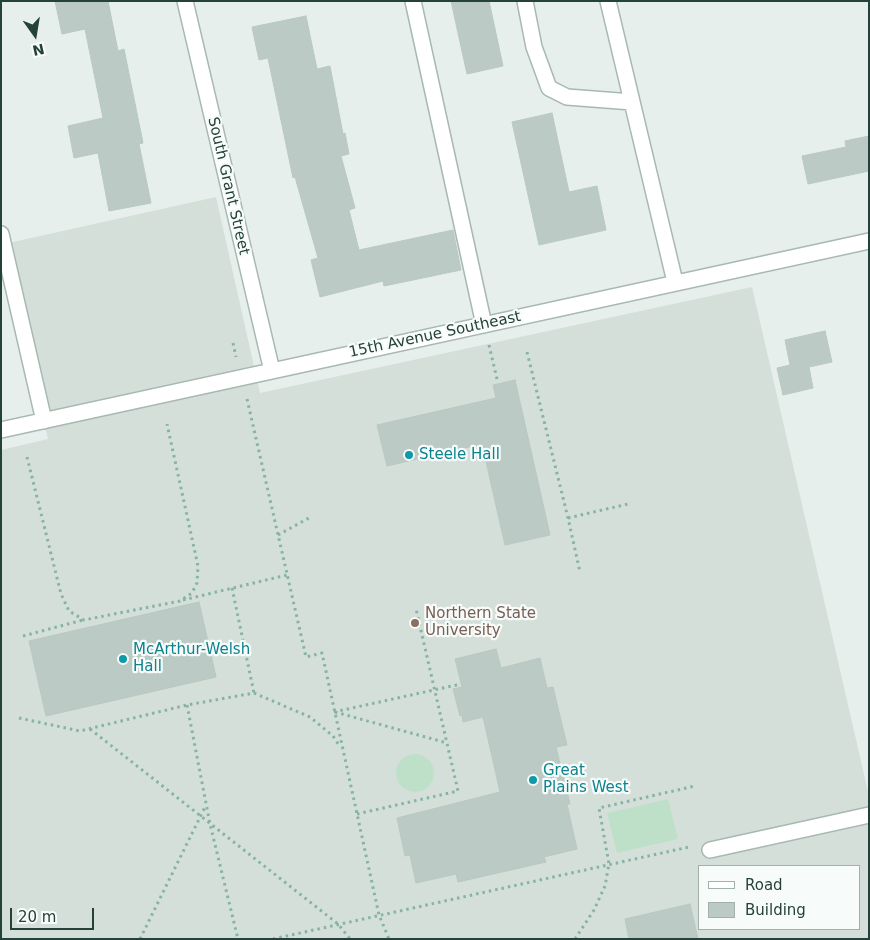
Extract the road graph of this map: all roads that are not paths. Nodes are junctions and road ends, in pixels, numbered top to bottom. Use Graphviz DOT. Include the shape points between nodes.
graph roads {
  1 [pos="185,1"];
  2 [pos="413,1"];
  3 [pos="525,1"];
  4 [pos="608,1"];
  5 [pos="632,102"];
  6 [pos="1,234"];
  7 [pos="869,240"];
  8 [pos="675,282"];
  9 [pos="484,324"];
  10 [pos="272,371"];
  11 [pos="44,421"];
  12 [pos="1,430"];
  13 [pos="869,816"];
  14 [pos="710,850"];
  1 -- 10 [label="street, South Grant Street"];
  2 -- 9 [label="street"];
  3 -- 5 [label="street" via="534,47 549,88 567,97"];
  4 -- 5 [label="street"];
  5 -- 8 [label="street"];
  6 -- 11 [label="street"];
  7 -- 8 [label="street, 15th Avenue Southeast"];
  8 -- 9 [label="street, 15th Avenue Southeast"];
  9 -- 10 [label="street, 15th Avenue Southeast"];
  10 -- 11 [label="street, 15th Avenue Southeast"];
  11 -- 12 [label="street, 15th Avenue Southeast"];
  13 -- 14 [label="street"];
}
